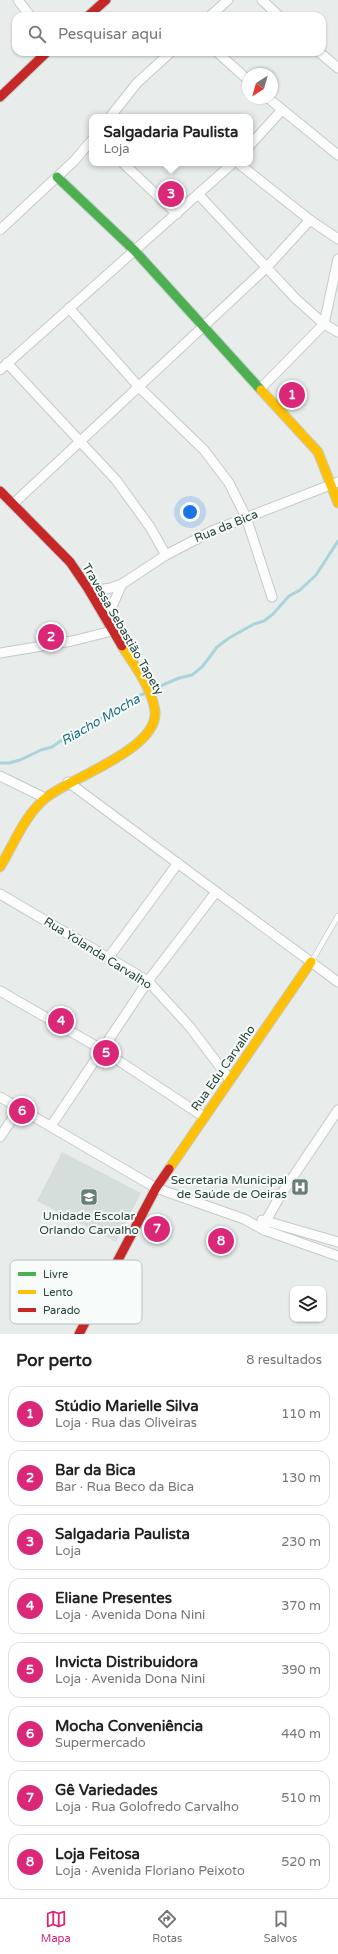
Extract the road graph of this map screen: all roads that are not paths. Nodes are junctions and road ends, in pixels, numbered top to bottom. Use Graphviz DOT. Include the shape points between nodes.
graph roads {
  1 [pos="18,0"];
  2 [pos="106,0"];
  3 [pos="228,0"];
  4 [pos="262,0"];
  5 [pos="27,12"];
  6 [pos="92,12"];
  7 [pos="214,12"];
  8 [pos="275,12"];
  9 [pos="43,56"];
  10 [pos="167,56"];
  11 [pos="221,56"];
  12 [pos="324,56"];
  13 [pos="338,68"];
  14 [pos="242,75"];
  15 [pos="0,97"];
  16 [pos="275,104"];
  17 [pos="282,110"];
  18 [pos="112,114"];
  19 [pos="253,142"];
  20 [pos="89,144"];
  21 [pos="338,155"];
  22 [pos="126,166"];
  23 [pos="230,166"];
  24 [pos="242,166"];
  25 [pos="57,177"];
  26 [pos="198,194"];
  27 [pos="176,214"];
  28 [pos="310,220"];
  29 [pos="0,230"];
  30 [pos="338,239"];
  31 [pos="135,251"];
  32 [pos="338,259"];
  33 [pos="266,268"];
  34 [pos="69,308"];
  35 [pos="324,324"];
  36 [pos="203,328"];
  37 [pos="338,332"];
  38 [pos="4,367"];
  39 [pos="139,387"];
  40 [pos="260,389"];
  41 [pos="80,440"];
  42 [pos="335,484"];
  43 [pos="0,491"];
  44 [pos="338,503"];
  45 [pos="13,504"];
  46 [pos="246,517"];
  47 [pos="166,555"];
  48 [pos="122,584"];
  49 [pos="89,590"];
  50 [pos="272,597"];
  51 [pos="106,620"];
  52 [pos="112,631"];
  53 [pos="0,653"];
  54 [pos="0,776"];
  55 [pos="68,782"];
  56 [pos="45,798"];
  57 [pos="178,863"];
  58 [pos="0,867"];
  59 [pos="216,892"];
  60 [pos="2,898"];
  61 [pos="338,916"];
  62 [pos="109,957"];
  63 [pos="311,962"];
  64 [pos="148,981"];
  65 [pos="338,982"];
  66 [pos="0,991"];
  67 [pos="101,1049"];
  68 [pos="230,1080"];
  69 [pos="0,1097"];
  70 [pos="19,1109"];
  71 [pos="338,1110"];
  72 [pos="204,1117"];
  73 [pos="51,1126"];
  74 [pos="0,1137"];
  75 [pos="156,1188"];
  76 [pos="244,1219"];
  77 [pos="266,1221"];
  78 [pos="264,1230"];
  79 [pos="338,1242"];
  80 [pos="338,1256"];
  81 [pos="118,1260"];
  82 [pos="84,1324"];
  83 [pos="79,1334"];
  1 -- 5 [label="street"];
  2 -- 6 [label="street"];
  3 -- 7 [label="street"];
  4 -- 8 [label="street"];
  9 -- 15 [label="street"];
  10 -- 18 [label="street" via="137,83"];
  11 -- 14 [label="street"];
  12 -- 13 [label="street"];
  16 -- 17 [label="street"];
  17 -- 19 [label="street"];
  17 -- 21 [label="street"];
  20 -- 25 [label="street"];
  22 -- 27 [label="street"];
  23 -- 26 [label="street"];
  24 -- 28 [label="street"];
  25 -- 29 [label="street"];
  25 -- 31 [label="street"];
  26 -- 27 [label="street"];
  26 -- 33 [label="street"];
  27 -- 31 [label="street"];
  28 -- 30 [label="street"];
  28 -- 33 [label="street"];
  31 -- 34 [label="street"];
  31 -- 36 [label="street"];
  32 -- 35 [label="street"];
  33 -- 35 [label="street"];
  33 -- 36 [label="street"];
  34 -- 38 [label="street"];
  34 -- 39 [label="street"];
  35 -- 37 [label="street"];
  35 -- 40 [label="street"];
  36 -- 39 [label="street"];
  36 -- 40 [label="street"];
  38 -- 41 [label="street"];
  39 -- 41 [label="street"];
  39 -- 46 [label="street" via="204,450 229,483"];
  40 -- 42 [label="street" via="318,452"];
  41 -- 45 [label="street"];
  41 -- 47 [label="street" via="135,504"];
  42 -- 44 [label="street"];
  42 -- 46 [label="street, Rua da Bica"];
  43 -- 45 [label="street, Travessa Sebastião Tapety"];
  45 -- 49 [label="street, Travessa Sebastião Tapety" via="71,564"];
  46 -- 47 [label="street, Rua da Bica" via="192,540"];
  46 -- 50 [label="street"];
  47 -- 48 [label="street, Rua da Bica"];
  48 -- 49 [label="street, Rua da Bica"];
  48 -- 51 [label="street"];
  49 -- 51 [label="street, Travessa Sebastião Tapety"];
  51 -- 52 [label="street, Travessa Sebastião Tapety"];
  52 -- 53 [label="street" via="72,641"];
  52 -- 55 [label="street, Travessa Sebastião Tapety" via="140,678 155,713 148,732 129,751"];
  54 -- 56 [label="street"];
  55 -- 56 [label="street"];
  55 -- 57 [label="street"];
  56 -- 58 [label="street"];
  57 -- 59 [label="street"];
  57 -- 62 [label="street"];
  59 -- 63 [label="street"];
  59 -- 64 [label="street"];
  60 -- 62 [label="street, Rua Yolanda Carvalho"];
  61 -- 63 [label="lane"];
  62 -- 64 [label="street, Rua Yolanda Carvalho"];
  63 -- 65 [label="street"];
  63 -- 68 [label="street, Rua Edu Carvalho"];
  64 -- 67 [label="street"];
  64 -- 68 [label="street, Rua Yolanda Carvalho" via="190,1027"];
  66 -- 67 [label="street"];
  67 -- 72 [label="street"];
  67 -- 73 [label="street"];
  68 -- 72 [label="street, Rua Edu Carvalho"];
  69 -- 70 [label="street"];
  70 -- 73 [label="street"];
  70 -- 74 [label="street"];
  71 -- 77 [label="street" via="290,1180"];
  72 -- 75 [label="street, Rua Edu Carvalho"];
  73 -- 75 [label="street"];
  75 -- 76 [label="street"];
  75 -- 81 [label="street, Rua Edu Carvalho"];
  76 -- 77 [label="street"];
  76 -- 78 [label="street"];
  77 -- 78 [label="street"];
  77 -- 79 [label="street"];
  78 -- 80 [label="street"];
  82 -- 83 [label="street, Rua Edu Carvalho"];
}
